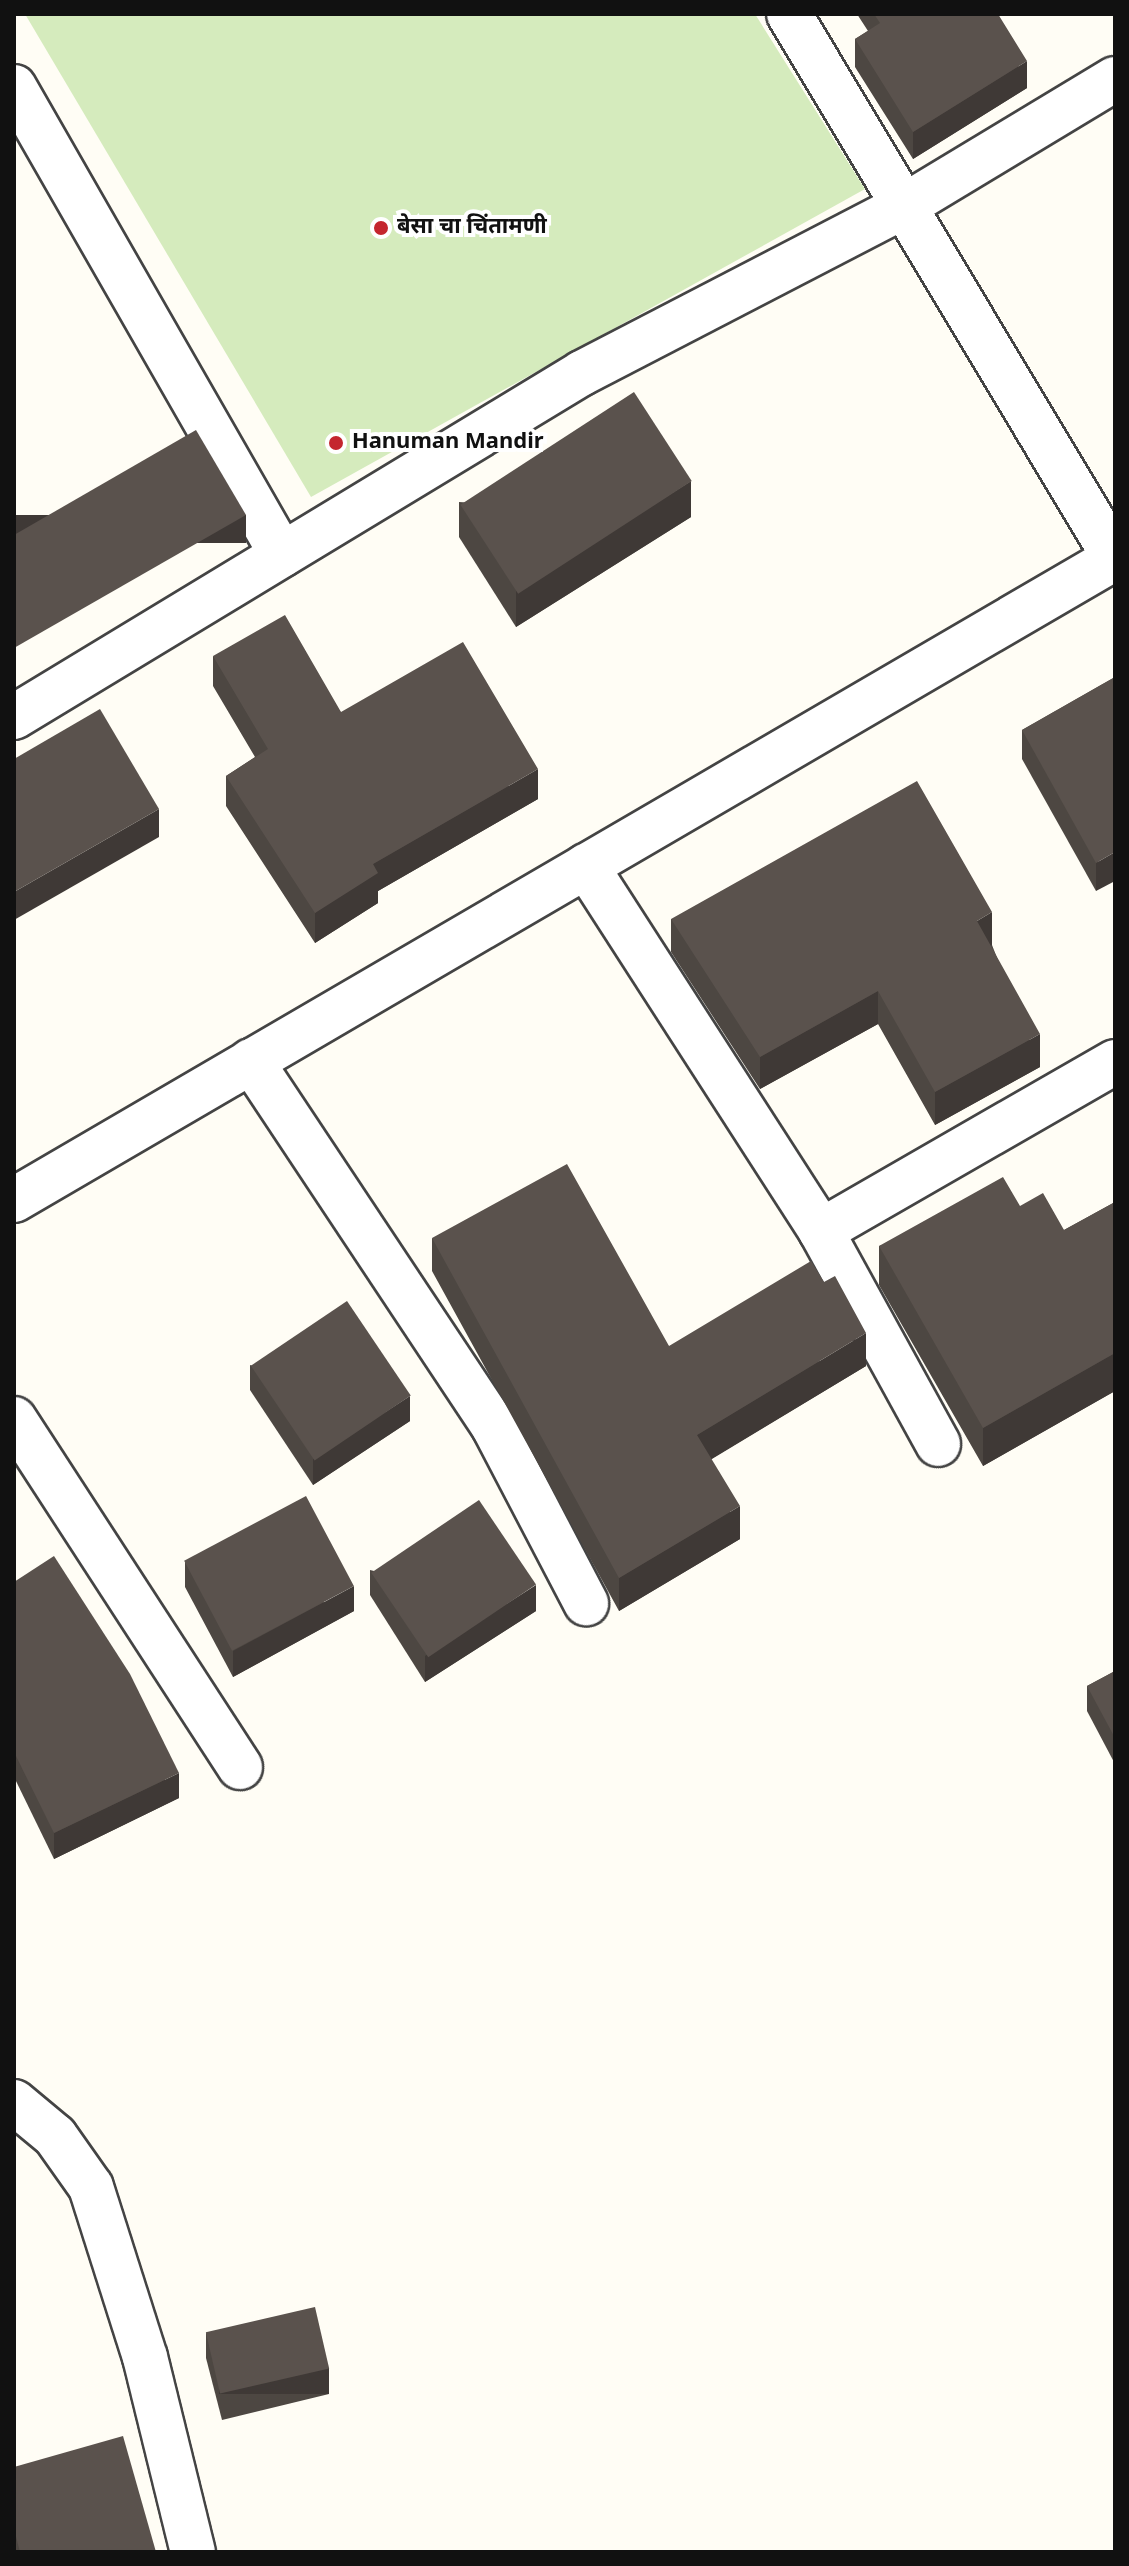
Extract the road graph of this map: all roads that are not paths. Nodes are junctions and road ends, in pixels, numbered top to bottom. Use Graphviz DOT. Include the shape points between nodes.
graph roads {
  1 [pos="789,14"];
  2 [pos="1115,79"];
  3 [pos="14,87"];
  4 [pos="906,205"];
  5 [pos="282,555"];
  6 [pos="1115,558"];
  7 [pos="14,717"];
  8 [pos="586,866"];
  9 [pos="251,1061"];
  10 [pos="1115,1062"];
  11 [pos="14,1200"];
  12 [pos="821,1231"];
  13 [pos="14,1419"];
  14 [pos="938,1444"];
  15 [pos="586,1603"];
  16 [pos="240,1767"];
  17 [pos="14,2102"];
  18 [pos="193,2552"];
  1 -- 4 [label="street"];
  2 -- 4 [label="street"];
  3 -- 5 [label="street"];
  4 -- 5 [label="street" via="582,373"];
  4 -- 6 [label="street"];
  5 -- 7 [label="street"];
  6 -- 8 [label="street"];
  8 -- 9 [label="street"];
  8 -- 12 [label="street"];
  9 -- 11 [label="street"];
  9 -- 15 [label="street" via="494,1427"];
  10 -- 12 [label="street"];
  12 -- 14 [label="street"];
  13 -- 16 [label="street"];
  17 -- 18 [label="street" via="55,2136 91,2187 145,2357"];
}
